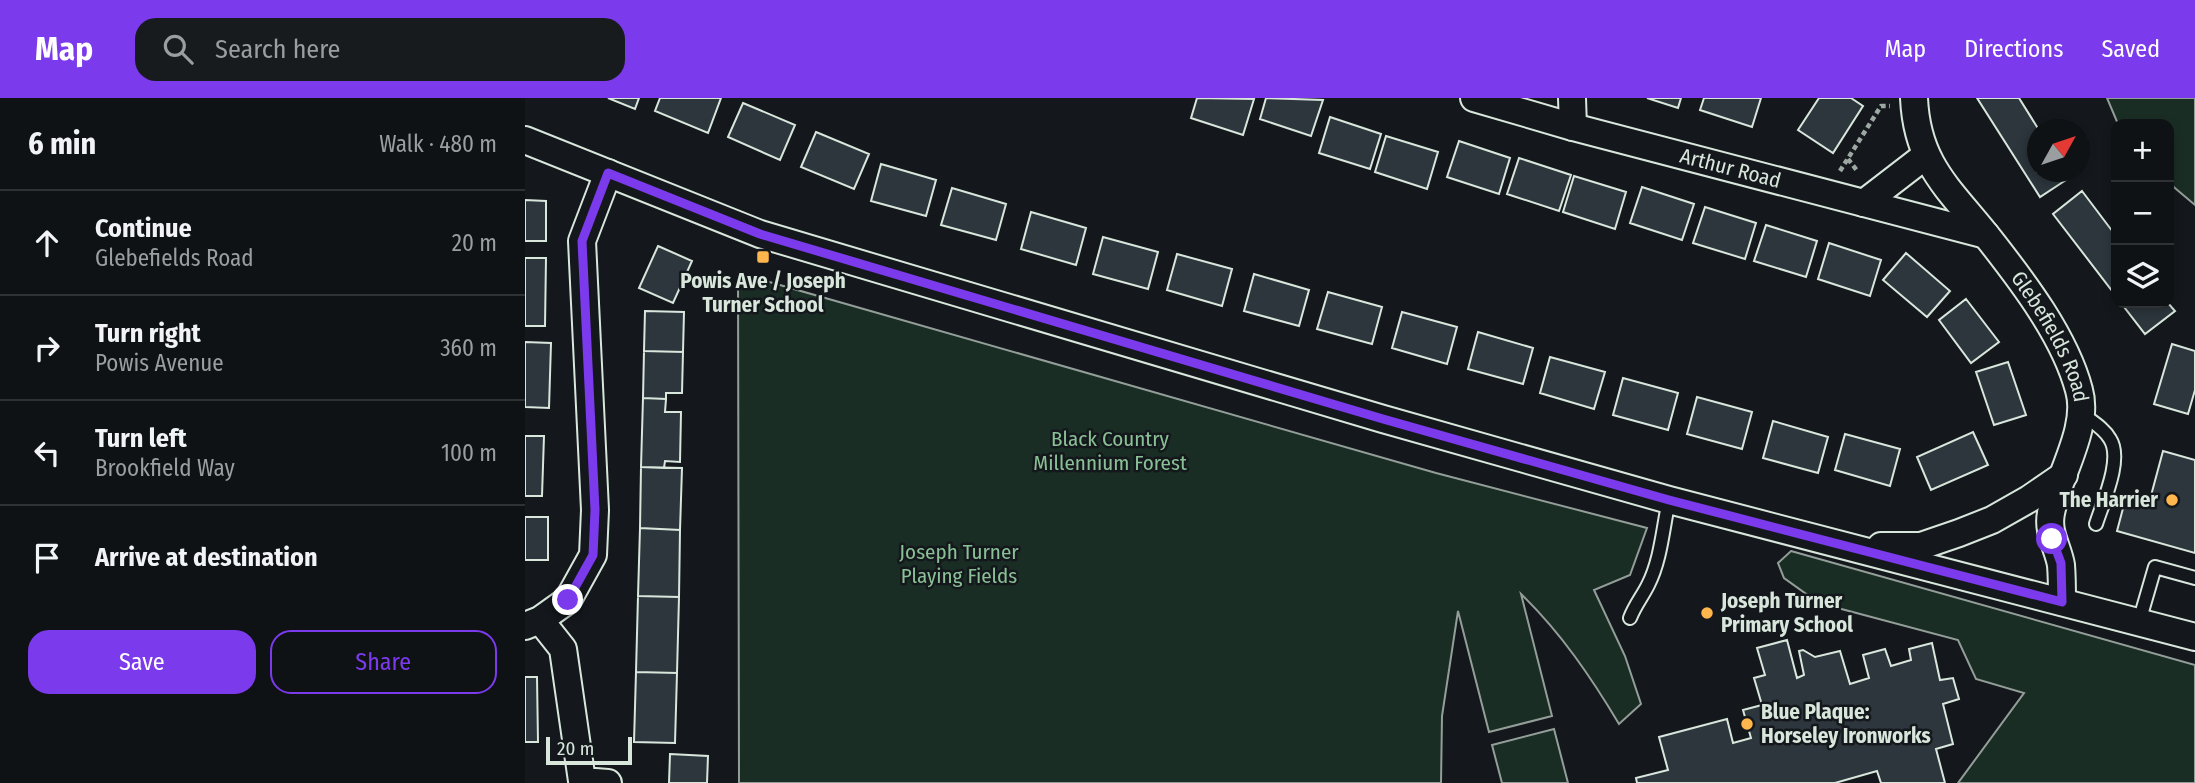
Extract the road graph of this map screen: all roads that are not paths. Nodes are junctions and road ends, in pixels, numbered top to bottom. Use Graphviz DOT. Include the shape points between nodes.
graph roads {
  1 [pos="1474,98"];
  2 [pos="1572,98"];
  3 [pos="1914,101"];
  4 [pos="1573,127"];
  5 [pos="525,139"];
  6 [pos="1925,156"];
  7 [pos="608,173"];
  8 [pos="1864,203"];
  9 [pos="1986,235"];
  10 [pos="2081,413"];
  11 [pos="2064,475"];
  12 [pos="1669,500"];
  13 [pos="2096,524"];
  14 [pos="1844,546"];
  15 [pos="2195,578"];
  16 [pos="2062,602"];
  17 [pos="1630,618"];
  18 [pos="2139,622"];
  19 [pos="532,623"];
  20 [pos="2195,637"];
  21 [pos="585,782"];
  1 -- 4 [label="street, Arthur Road"];
  2 -- 4 [label="street"];
  3 -- 6 [label="street, Glebefields Road"];
  4 -- 8 [label="street, Arthur Road"];
  5 -- 7 [label="street"];
  6 -- 8 [label="street"];
  6 -- 9 [label="street, Glebefields Road"];
  7 -- 12 [label="street" via="760,234"];
  7 -- 19 [label="street" via="582,241 595,510 593,555 568,600"];
  8 -- 9 [label="street, Arthur Road"];
  9 -- 10 [label="street, Glebefields Road" via="2057,337 2080,394"];
  10 -- 11 [label="street, Glebefields Road"];
  10 -- 13 [label="lane" via="2101,428 2115,449"];
  11 -- 14 [label="street" via="2001,514 1959,533 1921,545"];
  11 -- 16 [label="street, Glebefields Road" via="2050,515 2061,563"];
  12 -- 14 [label="street"];
  12 -- 17 [label="lane" via="1655,564"];
  14 -- 16 [label="street"];
  15 -- 18 [label="lane" via="2155,568"];
  16 -- 18 [label="street"];
  18 -- 20 [label="street"];
  19 -- 21 [label="street" via="563,649"];
}
